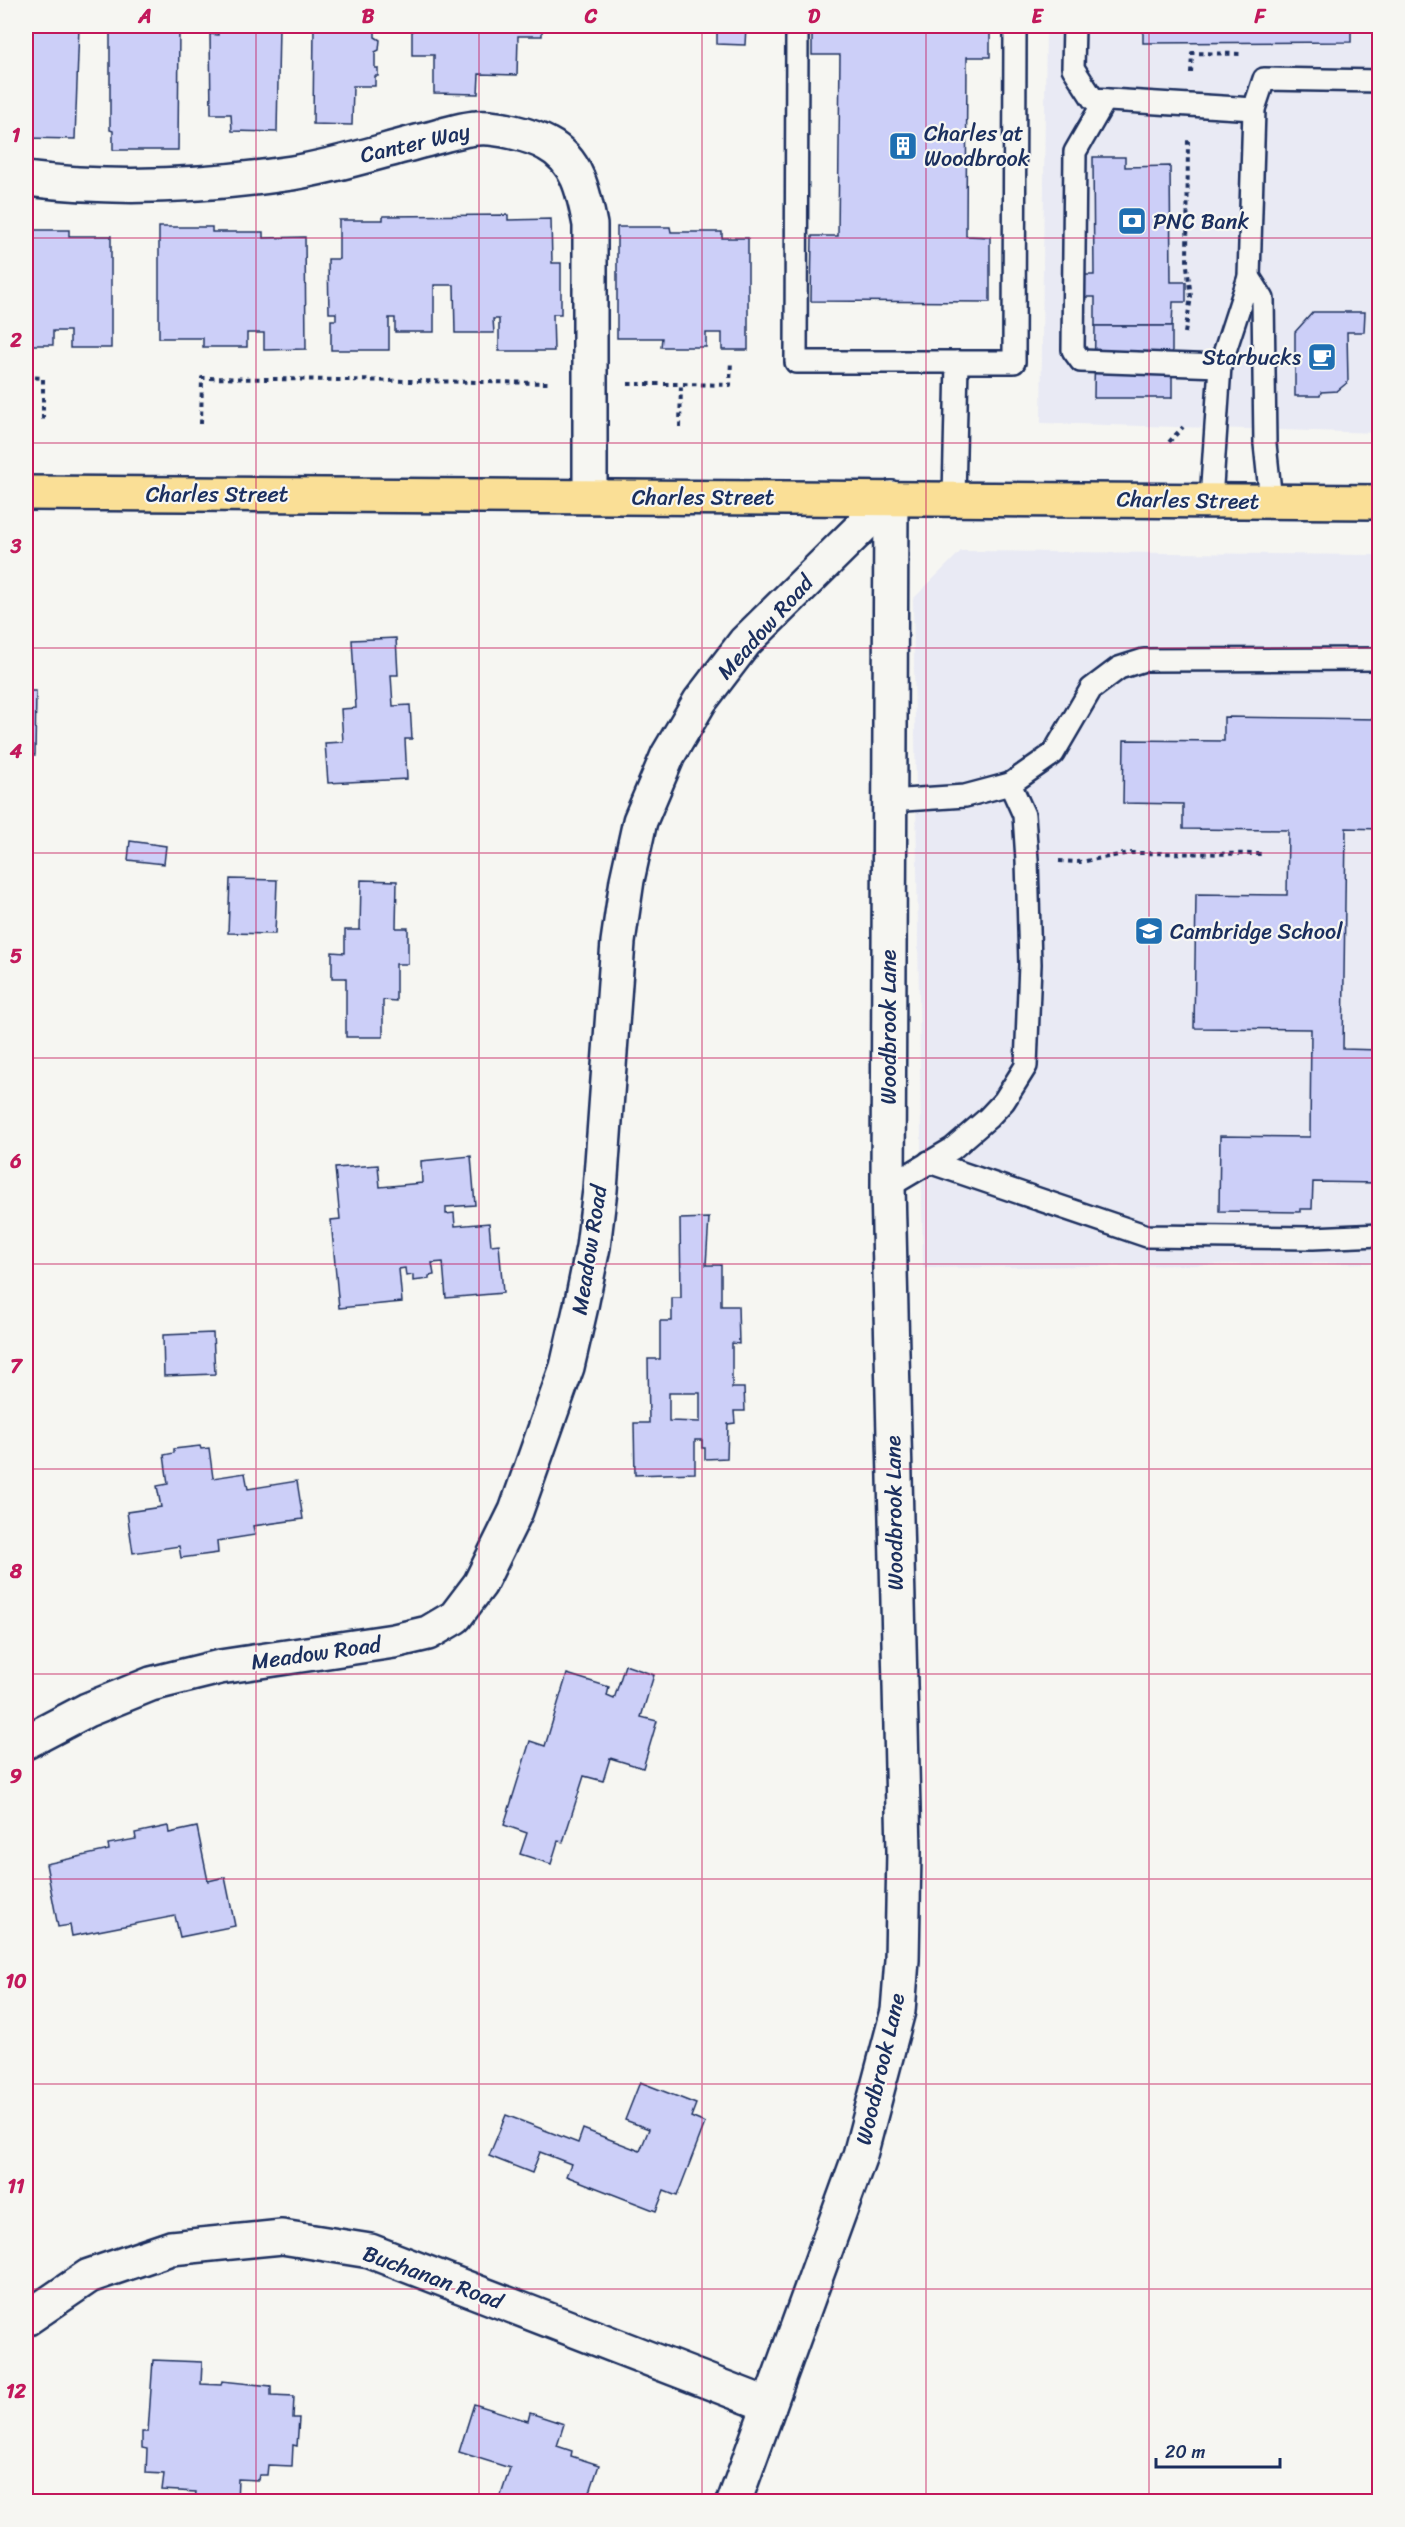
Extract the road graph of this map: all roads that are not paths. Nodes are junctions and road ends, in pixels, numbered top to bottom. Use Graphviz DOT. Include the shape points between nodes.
graph roads {
  1 [pos="797,26"];
  2 [pos="1015,26"];
  3 [pos="1074,26"];
  4 [pos="1380,81"];
  5 [pos="1105,99"];
  6 [pos="1254,109"];
  7 [pos="26,179"];
  8 [pos="1249,277"];
  9 [pos="957,362"];
  10 [pos="1220,366"];
  11 [pos="26,493"];
  12 [pos="590,496"];
  13 [pos="891,498"];
  14 [pos="954,498"];
  15 [pos="1211,500"];
  16 [pos="1271,501"];
  17 [pos="1380,502"];
  18 [pos="1380,659"];
  19 [pos="1010,784"];
  20 [pos="889,801"];
  21 [pos="929,1162"];
  22 [pos="888,1187"];
  23 [pos="1380,1235"];
  24 [pos="26,1742"];
  25 [pos="26,2319"];
  26 [pos="769,2405"];
  27 [pos="734,2502"];
  1 -- 9 [label="lane" via="796,362"];
  2 -- 9 [label="lane" via="1014,362"];
  3 -- 5 [label="lane" via="1073,68 1093,99"];
  4 -- 6 [label="lane" via="1264,79"];
  5 -- 6 [label="lane"];
  5 -- 10 [label="lane" via="1075,152 1073,350 1081,362"];
  6 -- 8 [label="lane"];
  7 -- 12 [label="street, Canter Way" via="155,186 222,182 295,172 479,127 512,132 548,144 573,167 583,189 590,225"];
  8 -- 10 [label="lane"];
  8 -- 16 [label="lane" via="1263,299 1265,444"];
  9 -- 14 [label="lane"];
  10 -- 15 [label="lane"];
  11 -- 12 [label="main road, Charles Street"];
  12 -- 13 [label="main road, Charles Street"];
  13 -- 14 [label="main road, Charles Street"];
  13 -- 20 [label="street, Woodbrook Lane"];
  13 -- 24 [label="street, Meadow Road" via="745,642 700,701 668,755 640,821 618,942 600,1190 581,1306 567,1367 516,1511 480,1584 455,1617 428,1633 220,1667 151,1684 87,1710"];
  14 -- 15 [label="main road, Charles Street"];
  15 -- 16 [label="main road, Charles Street"];
  16 -- 17 [label="main road, Charles Street"];
  18 -- 19 [label="lane" via="1144,660 1119,668 1091,689 1053,754"];
  19 -- 20 [label="lane" via="965,796"];
  19 -- 21 [label="lane" via="1024,815 1027,860 1030,964 1026,1066 988,1118 952,1149"];
  20 -- 22 [label="street, Woodbrook Lane"];
  21 -- 22 [label="lane"];
  21 -- 23 [label="lane" via="1147,1236"];
  22 -- 26 [label="street, Woodbrook Lane" via="904,1851 898,2011 860,2154"];
  25 -- 26 [label="street, Buchanan Road" via="89,2276 171,2248 282,2237 370,2251"];
  26 -- 27 [label="street, Woodbrook Lane"];
}
